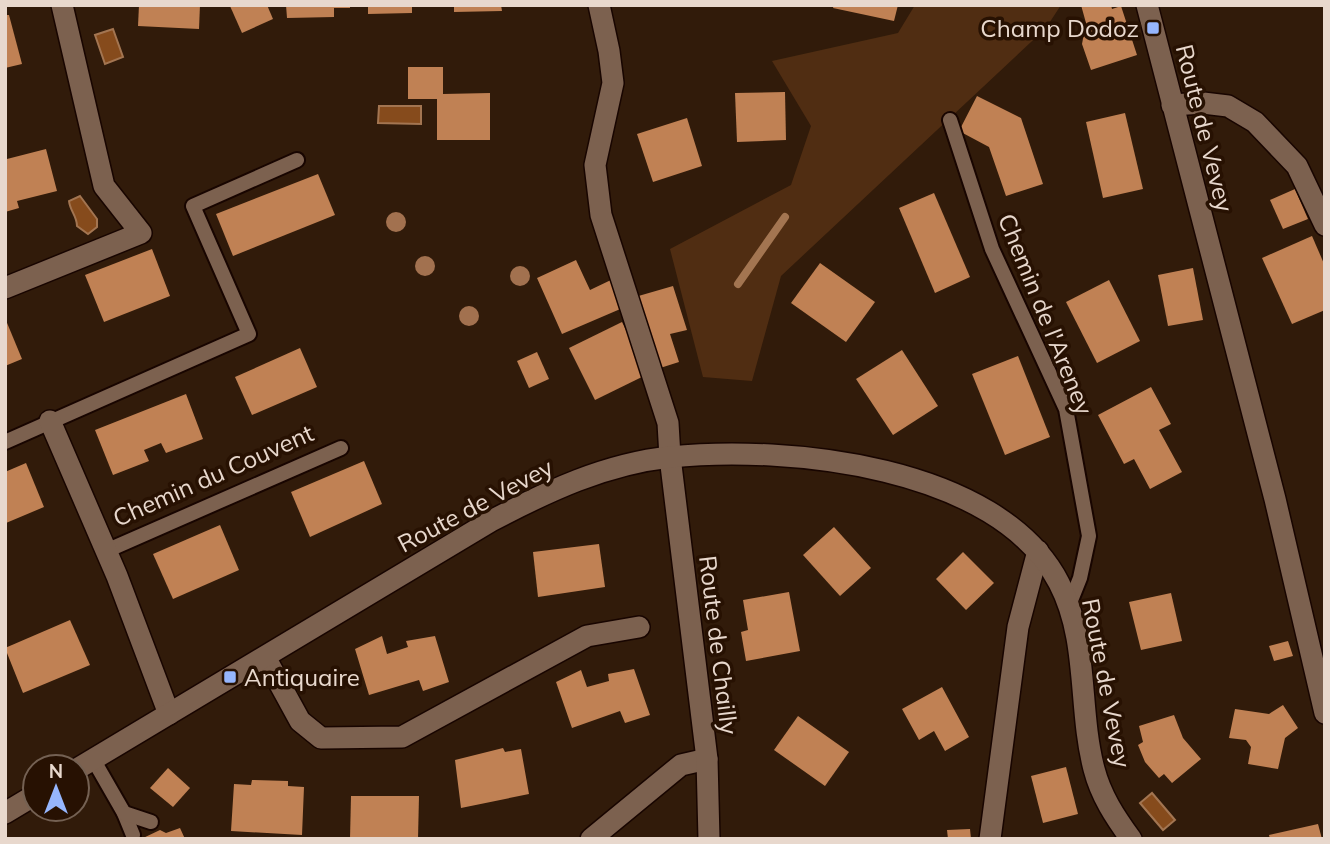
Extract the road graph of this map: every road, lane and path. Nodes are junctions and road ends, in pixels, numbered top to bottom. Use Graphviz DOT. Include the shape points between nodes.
graph roads {
  1 [pos="62,5"];
  2 [pos="599,5"];
  3 [pos="1147,5"];
  4 [pos="1172,105"];
  5 [pos="950,120"];
  6 [pos="298,160"];
  7 [pos="1325,225"];
  8 [pos="5,288"];
  9 [pos="50,421"];
  10 [pos="5,442"];
  11 [pos="341,448"];
  12 [pos="670,457"];
  13 [pos="106,551"];
  14 [pos="1038,551"];
  15 [pos="1068,608"];
  16 [pos="639,627"];
  17 [pos="265,657"];
  18 [pos="1325,713"];
  19 [pos="169,714"];
  20 [pos="707,759"];
  21 [pos="91,760"];
  22 [pos="91,772"];
  23 [pos="21,803"];
  24 [pos="5,813"];
  25 [pos="124,813"];
  26 [pos="151,822"];
  27 [pos="133,835"];
  28 [pos="591,839"];
  29 [pos="709,839"];
  30 [pos="990,839"];
  31 [pos="1132,839"];
  1 -- 8 [label="street" via="103,186 141,233"];
  2 -- 12 [label="street, Route de Chailly" via="612,83 595,165 601,215 668,423"];
  3 -- 4 [label="street, Route de Vevey"];
  4 -- 7 [label="street" via="1228,106 1255,122 1297,166"];
  4 -- 18 [label="street, Route de Vevey" via="1275,499"];
  5 -- 15 [label="lane, Chemin de l'Areney" via="992,248 1066,409 1089,536"];
  6 -- 9 [label="lane" via="193,206 249,334"];
  9 -- 10 [label="lane"];
  9 -- 13 [label="street, Chemin du Couvent"];
  11 -- 13 [label="lane, Chemin du Couvent"];
  12 -- 14 [label="street, Route de Vevey" via="780,455 885,473 938,487 991,512"];
  12 -- 17 [label="street, Route de Vevey" via="590,475 548,491"];
  12 -- 20 [label="street, Route de Chailly"];
  13 -- 19 [label="street, Chemin du Couvent"];
  14 -- 15 [label="street, Route de Vevey" via="1060,585"];
  14 -- 30 [label="street" via="1018,627"];
  15 -- 31 [label="street, Route de Vevey" via="1078,644 1094,768 1114,816"];
  16 -- 17 [label="street" via="587,636 402,737 321,738 300,721"];
  17 -- 19 [label="street, Route de Vevey"];
  19 -- 21 [label="street, Route de Vevey"];
  20 -- 28 [label="street" via="681,765"];
  20 -- 29 [label="street, Route de Chailly"];
  22 -- 25 [label="lane"];
  23 -- 24 [label="street"];
  25 -- 26 [label="lane"];
  25 -- 27 [label="lane"];
}
